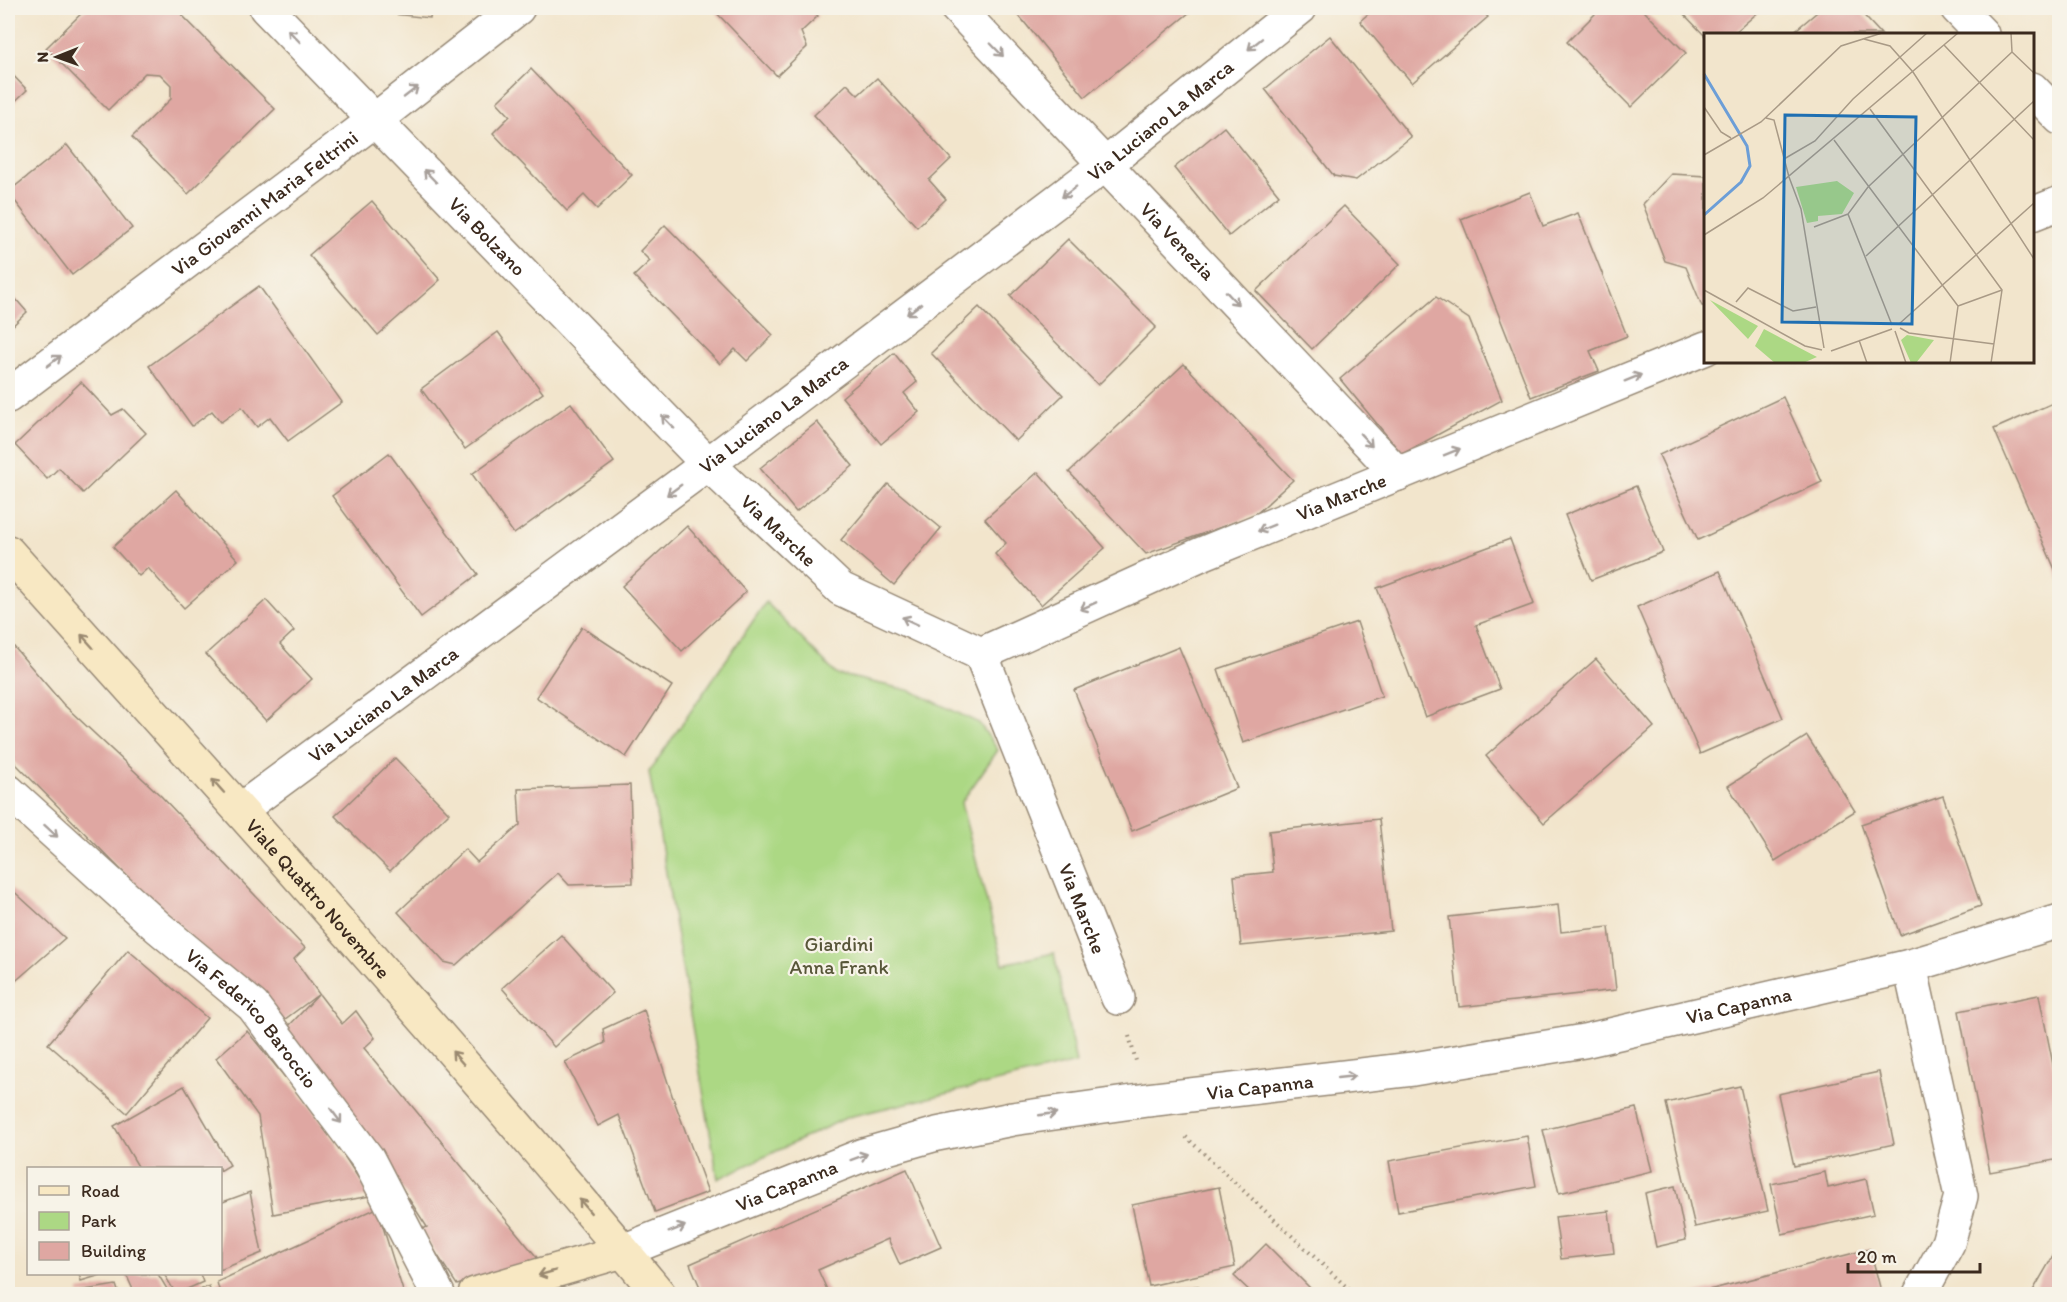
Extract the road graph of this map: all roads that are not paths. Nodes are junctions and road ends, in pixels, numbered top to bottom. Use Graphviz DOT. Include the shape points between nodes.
graph roads {
  1 [pos="266,8"];
  2 [pos="518,8"];
  3 [pos="957,8"];
  4 [pos="1300,8"];
  5 [pos="1957,8"];
  6 [pos="1981,33"];
  7 [pos="2034,91"];
  8 [pos="2060,118"];
  9 [pos="375,120"];
  10 [pos="1106,164"];
  11 [pos="2060,203"];
  12 [pos="2034,213"];
  13 [pos="1704,349"];
  14 [pos="8,396"];
  15 [pos="708,464"];
  16 [pos="1398,474"];
  17 [pos="8,552"];
  18 [pos="981,654"];
  19 [pos="8,791"];
  20 [pos="240,810"];
  21 [pos="2060,921"];
  22 [pos="1910,966"];
  23 [pos="1118,998"];
  24 [pos="623,1251"];
  25 [pos="438,1294"];
  26 [pos="475,1294"];
  27 [pos="659,1294"];
  28 [pos="1920,1294"];
  9 -- 1 [label="street, Via Bolzano, one-way"];
  9 -- 2 [label="street, Via Giovanni Maria Feltrini, one-way"];
  3 -- 10 [label="street, Via Venezia, one-way"];
  4 -- 10 [label="street, Via Luciano La Marca, one-way"];
  5 -- 6 [label="street"];
  7 -- 8 [label="street"];
  14 -- 9 [label="street, Via Giovanni Maria Feltrini, one-way"];
  15 -- 9 [label="street, Via Bolzano, one-way"];
  10 -- 15 [label="street, Via Luciano La Marca, one-way"];
  10 -- 16 [label="street, Via Venezia, one-way"];
  11 -- 12 [label="street"];
  16 -- 13 [label="street, Via Marche, one-way"];
  18 -- 15 [label="street, Via Marche, one-way" via="841,589"];
  15 -- 20 [label="street, Via Luciano La Marca, one-way"];
  16 -- 18 [label="street, Via Marche, one-way" via="1200,555"];
  20 -- 17 [label="main road, Viale Quattro Novembre, one-way"];
  18 -- 23 [label="street, Via Marche"];
  19 -- 25 [label="street, Via Federico Baroccio, one-way" via="158,927 253,1006 368,1159"];
  24 -- 20 [label="main road, Viale Quattro Novembre, one-way"];
  21 -- 22 [label="street, Via Capanna"];
  24 -- 22 [label="street, Via Capanna, one-way" via="863,1155 937,1134 1147,1100 1413,1070 1584,1041"];
  22 -- 28 [label="street" via="1961,1196 1947,1243"];
  24 -- 26 [label="main road, one-way"];
  24 -- 27 [label="main road, Viale Quattro Novembre"];
}
